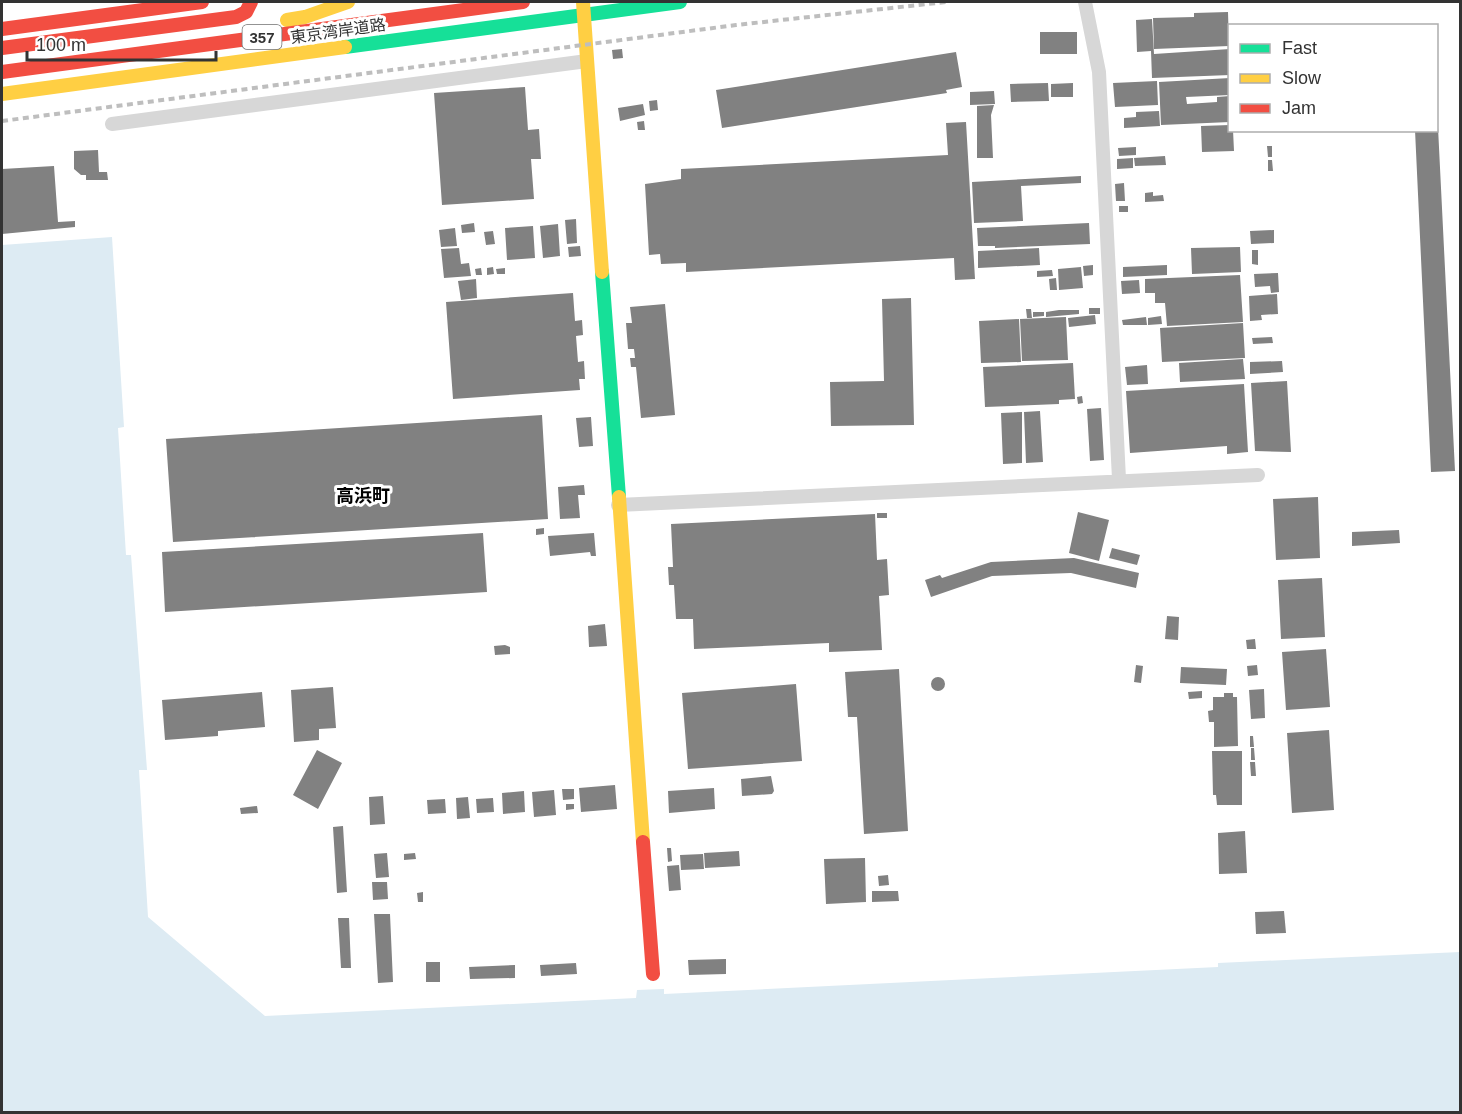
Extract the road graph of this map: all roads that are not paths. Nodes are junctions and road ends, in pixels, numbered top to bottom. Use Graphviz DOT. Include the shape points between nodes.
graph roads {
  1 [pos="202,2"];
  2 [pos="251,2"];
  3 [pos="348,2"];
  4 [pos="523,2"];
  5 [pos="680,2"];
  6 [pos="1085,2"];
  7 [pos="583,8"];
  8 [pos="2,29"];
  9 [pos="2,48"];
  10 [pos="2,58"];
  11 [pos="587,61"];
  12 [pos="2,72"];
  13 [pos="2,94"];
  14 [pos="112,124"];
  15 [pos="1258,475"];
  16 [pos="1119,480"];
  17 [pos="618,505"];
  18 [pos="652,974"];
  1 -- 8 [label="main road"];
  2 -- 9 [label="main road" via="246,12 217,20"];
  3 -- 10 [label="main road" via="305,17"];
  4 -- 12 [label="main road, 東京湾岸道路 / 357"];
  5 -- 7 [label="main road, 東京湾岸道路 / 357"];
  6 -- 16 [label="street" via="1099,72"];
  7 -- 11 [label="main road"];
  7 -- 13 [label="main road, 東京湾岸道路 / 357"];
  11 -- 14 [label="street"];
  11 -- 17 [label="main road"];
  15 -- 16 [label="street"];
  16 -- 17 [label="street"];
  17 -- 18 [label="main road"];
}
